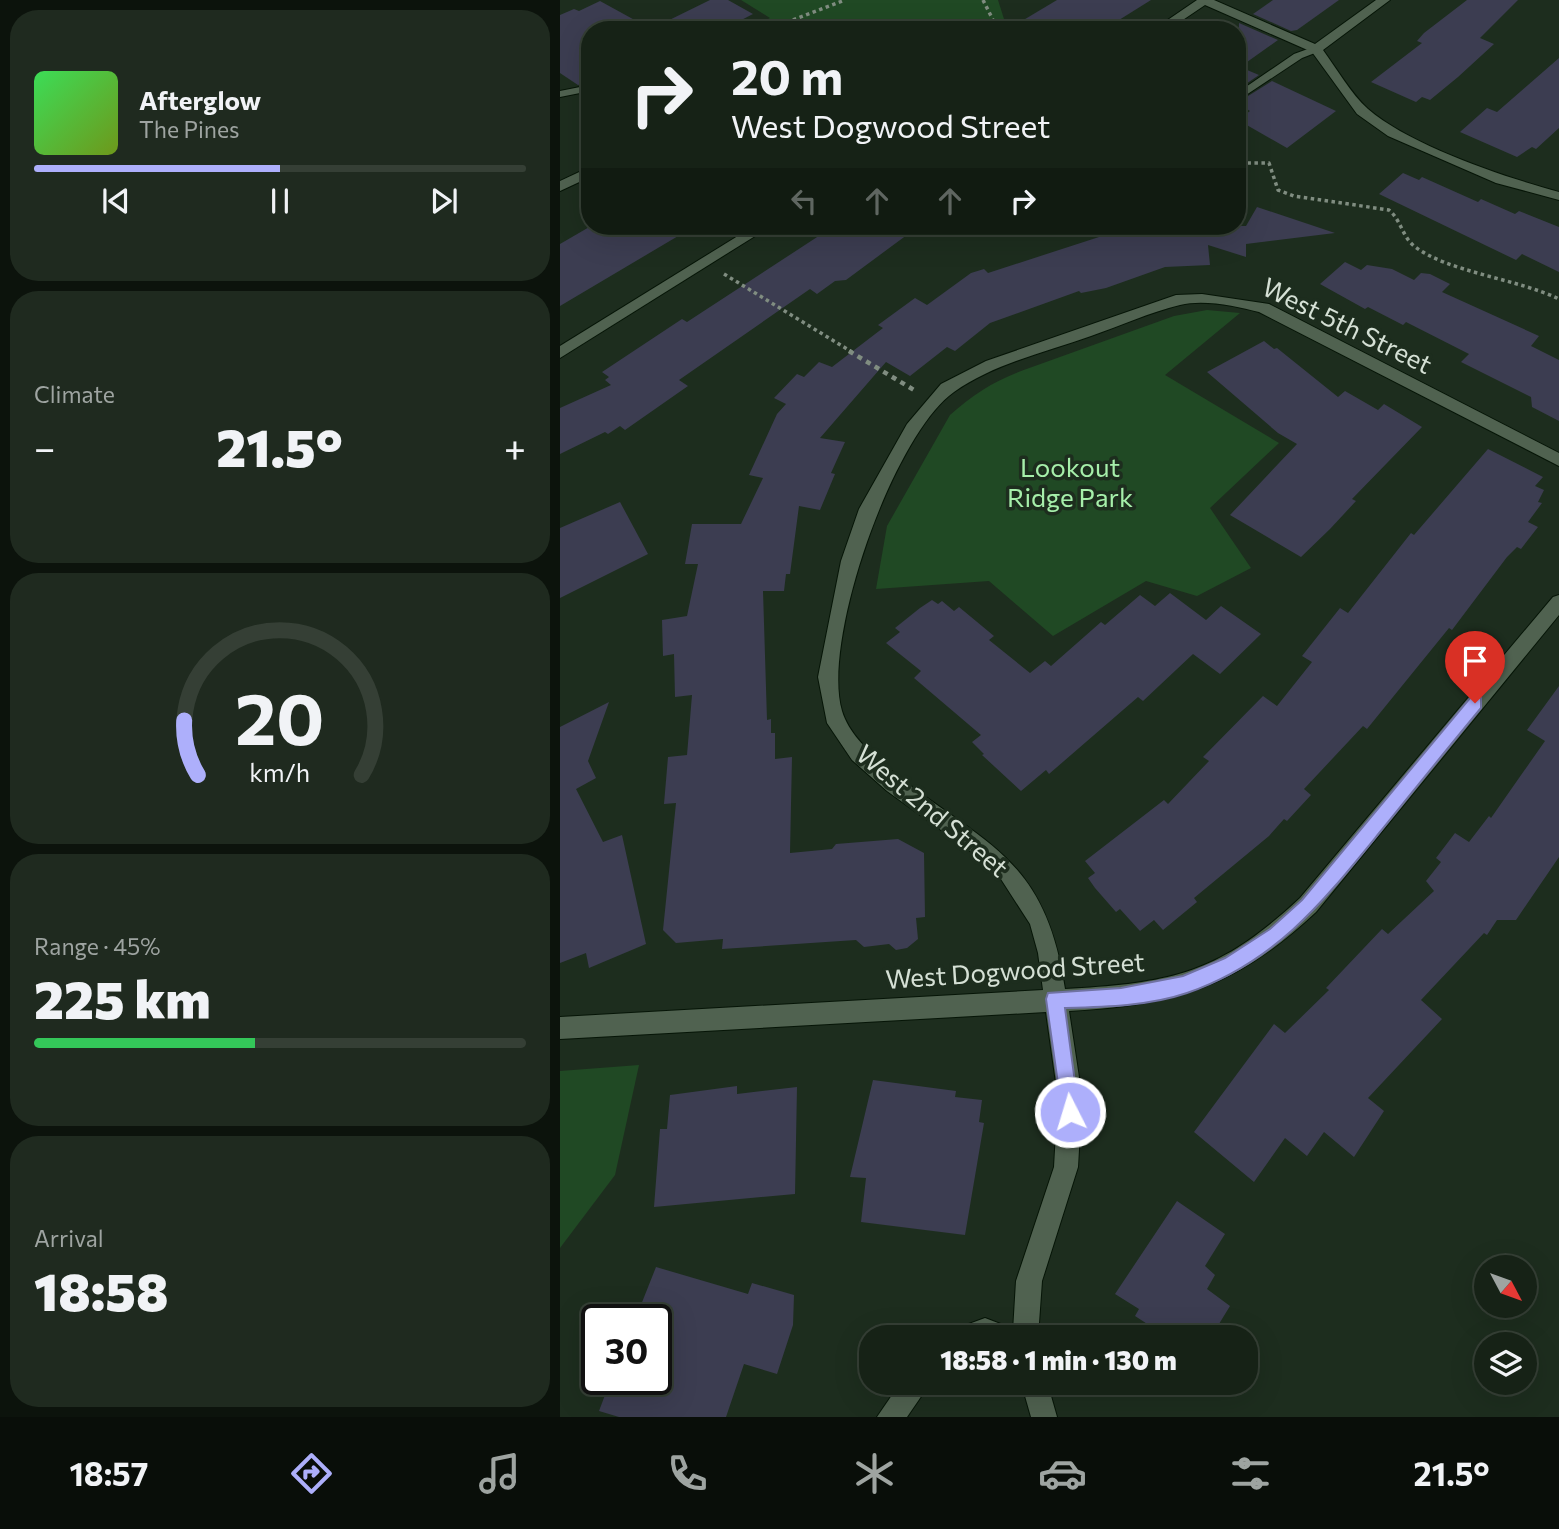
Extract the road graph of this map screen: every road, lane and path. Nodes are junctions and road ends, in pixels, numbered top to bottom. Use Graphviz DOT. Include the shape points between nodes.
graph roads {
  1 [pos="845,0"];
  2 [pos="983,0"];
  3 [pos="1204,0"];
  4 [pos="1384,0"];
  5 [pos="796,21"];
  6 [pos="994,21"];
  7 [pos="1172,21"];
  8 [pos="1316,49"];
  9 [pos="581,90"];
  10 [pos="1246,92"];
  11 [pos="560,94"];
  12 [pos="1246,165"];
  13 [pos="581,176"];
  14 [pos="560,187"];
  15 [pos="1557,192"];
  16 [pos="749,235"];
  17 [pos="705,262"];
  18 [pos="1559,299"];
  19 [pos="560,353"];
  20 [pos="941,395"];
  21 [pos="1559,460"];
  22 [pos="1559,602"];
  23 [pos="1055,999"];
  24 [pos="560,1028"];
  25 [pos="1026,1325"];
  26 [pos="908,1395"];
  27 [pos="1038,1395"];
  28 [pos="890,1417"];
  29 [pos="1044,1417"];
  1 -- 5 [label="path"];
  2 -- 6 [label="path"];
  3 -- 7 [label="street"];
  3 -- 8 [label="street"];
  4 -- 8 [label="street"];
  8 -- 10 [label="lane"];
  8 -- 15 [label="street" via="1362,111 1380,125 1501,180"];
  9 -- 11 [label="lane"];
  12 -- 18 [label="path" via="1269,163 1278,190 1294,196 1389,210 1398,215 1407,241 1419,249 1519,280"];
  13 -- 14 [label="street"];
  16 -- 17 [label="street"];
  17 -- 19 [label="street"];
  17 -- 20 [label="path"];
  20 -- 21 [label="street, West 5th Street" via="992,365 1181,299 1236,300 1264,308"];
  20 -- 23 [label="street, West 2nd Street" via="913,428 868,509 850,561 827,677 828,695 844,736 863,756 1006,869 1039,920"];
  22 -- 23 [label="street, West Dogwood Street" via="1308,905 1276,936 1231,964 1184,985 1121,997"];
  23 -- 24 [label="street, West Dogwood Street"];
  23 -- 25 [label="street, West 2nd Street" via="1070,1097 1070,1128 1066,1167 1029,1281"];
  26 -- 28 [label="street"];
  27 -- 29 [label="street"];
}
